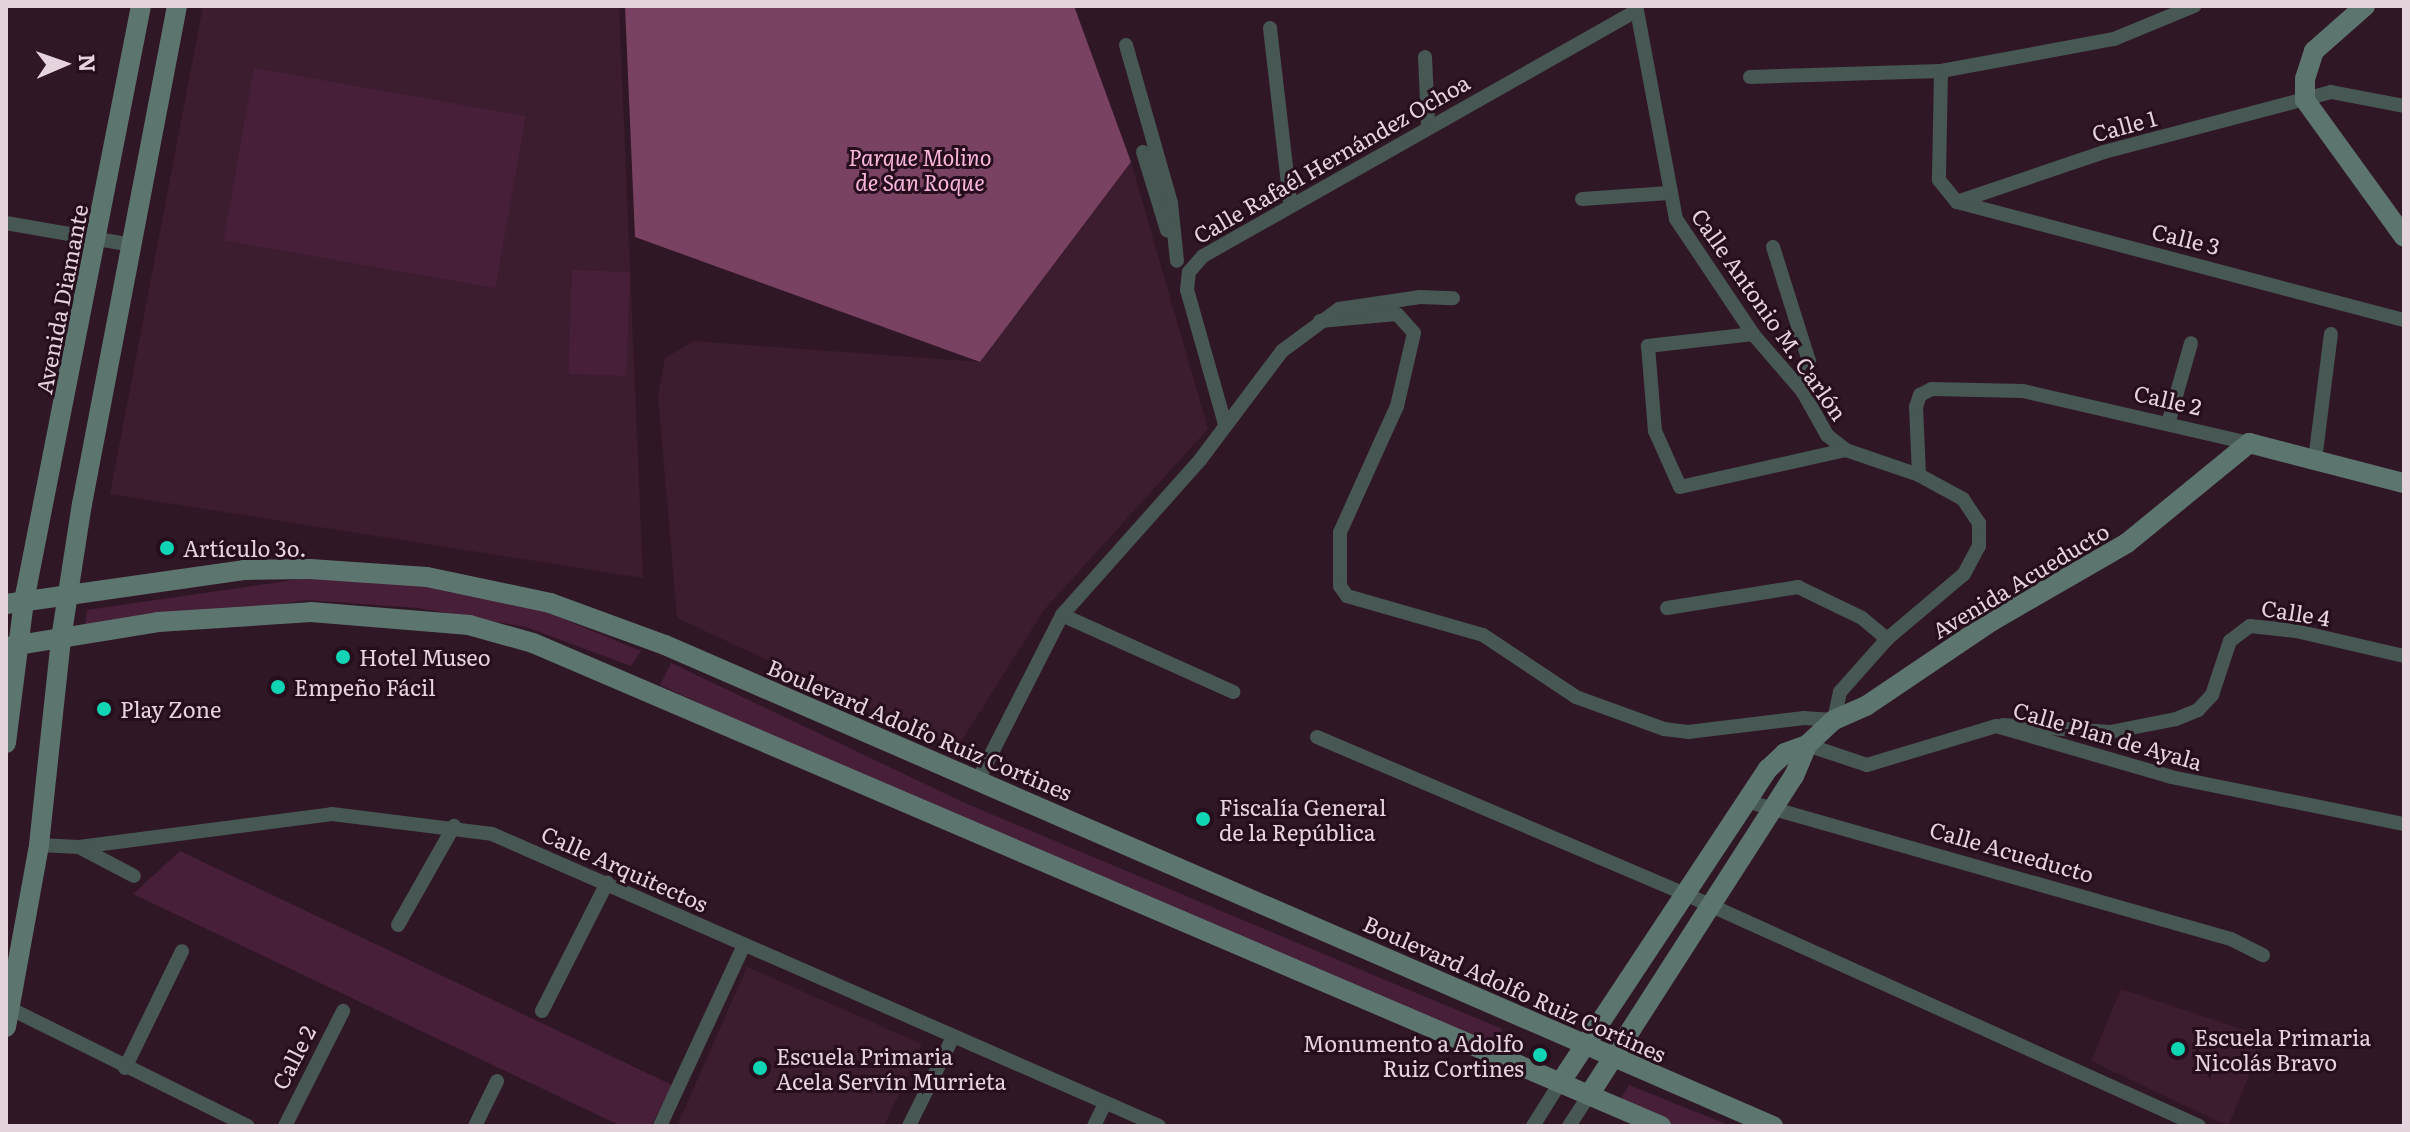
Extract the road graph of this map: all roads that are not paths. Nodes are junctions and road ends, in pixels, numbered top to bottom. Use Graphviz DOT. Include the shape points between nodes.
graph roads {
  1 [pos="141,6"];
  2 [pos="177,6"];
  3 [pos="2194,6"];
  4 [pos="1636,8"];
  5 [pos="2355,10"];
  6 [pos="1270,28"];
  7 [pos="1126,45"];
  8 [pos="1425,57"];
  9 [pos="1941,71"];
  10 [pos="1750,77"];
  11 [pos="2305,100"];
  12 [pos="2404,106"];
  13 [pos="1428,124"];
  14 [pos="1143,152"];
  15 [pos="1669,193"];
  16 [pos="1582,199"];
  17 [pos="1290,202"];
  18 [pos="1957,202"];
  19 [pos="2395,214"];
  20 [pos="6,223"];
  21 [pos="2404,237"];
  22 [pos="98,240"];
  23 [pos="132,245"];
  24 [pos="1773,247"];
  25 [pos="1177,261"];
  26 [pos="1189,272"];
  27 [pos="1453,298"];
  28 [pos="2404,320"];
  29 [pos="1320,321"];
  30 [pos="1753,334"];
  31 [pos="2331,334"];
  32 [pos="2191,343"];
  33 [pos="1803,392"];
  34 [pos="1225,424"];
  35 [pos="2168,424"];
  36 [pos="2249,443"];
  37 [pos="1846,450"];
  38 [pos="2315,460"];
  39 [pos="1919,475"];
  40 [pos="2404,483"];
  41 [pos="68,595"];
  42 [pos="15,602"];
  43 [pos="1667,608"];
  44 [pos="1062,615"];
  45 [pos="61,639"];
  46 [pos="1887,639"];
  47 [pos="12,646"];
  48 [pos="2404,656"];
  49 [pos="1233,692"];
  50 [pos="1834,720"];
  51 [pos="1996,726"];
  52 [pos="1317,737"];
  53 [pos="6,743"];
  54 [pos="1807,745"];
  55 [pos="978,780"];
  56 [pos="1746,801"];
  57 [pos="1772,809"];
  58 [pos="2404,824"];
  59 [pos="454,826"];
  60 [pos="39,845"];
  61 [pos="79,847"];
  62 [pos="134,876"];
  63 [pos="607,883"];
  64 [pos="1683,893"];
  65 [pos="1709,904"];
  66 [pos="398,925"];
  67 [pos="744,945"];
  68 [pos="182,951"];
  69 [pos="2263,955"];
  70 [pos="343,1011"];
  71 [pos="542,1011"];
  72 [pos="8,1018"];
  73 [pos="953,1037"];
  74 [pos="1585,1044"];
  75 [pos="1614,1057"];
  76 [pos="125,1068"];
  77 [pos="497,1081"];
  78 [pos="1560,1083"];
  79 [pos="1589,1095"];
  80 [pos="1105,1103"];
  81 [pos="248,1126"];
  82 [pos="285,1126"];
  83 [pos="475,1126"];
  84 [pos="660,1126"];
  85 [pos="909,1126"];
  86 [pos="1094,1126"];
  87 [pos="1159,1126"];
  88 [pos="1533,1126"];
  89 [pos="1569,1126"];
  90 [pos="1661,1126"];
  91 [pos="1773,1126"];
  92 [pos="2199,1126"];
  1 -- 22 [label="main road, Avenida Diamante"];
  2 -- 23 [label="main road"];
  3 -- 9 [label="street" via="2114,39"];
  4 -- 13 [label="street, Calle Rafaél Hernández Ochoa"];
  4 -- 15 [label="street, Calle Antonio M. Carlón"];
  5 -- 11 [label="main road" via="2314,51"];
  6 -- 17 [label="street"];
  7 -- 25 [label="street" via="1171,203"];
  8 -- 13 [label="street"];
  9 -- 10 [label="street"];
  9 -- 18 [label="street" via="1939,180"];
  11 -- 12 [label="street, Calle 1" via="2351,93"];
  11 -- 18 [label="street, Calle 1" via="2104,152"];
  11 -- 19 [label="main road"];
  13 -- 17 [label="street, Calle Rafaél Hernández Ochoa"];
  14 -- 25 [label="street"];
  15 -- 16 [label="street"];
  15 -- 30 [label="street, Calle Antonio M. Carlón" via="1676,219"];
  17 -- 26 [label="street, Calle Rafaél Hernández Ochoa" via="1203,256"];
  18 -- 28 [label="street, Calle 3"];
  19 -- 21 [label="main road"];
  20 -- 22 [label="street"];
  22 -- 23 [label="street"];
  22 -- 42 [label="main road, Avenida Diamante"];
  23 -- 41 [label="main road"];
  24 -- 33 [label="street" via="1809,361"];
  25 -- 26 [label="street"];
  26 -- 34 [label="street, Calle Rafaél Hernández Ochoa" via="1187,290"];
  27 -- 29 [label="street" via="1420,297 1339,309"];
  29 -- 34 [label="street" via="1282,351"];
  29 -- 50 [label="street" via="1397,314 1414,333 1397,406 1340,532 1340,586 1347,596 1483,635 1576,697 1664,729 1688,732 1804,718"];
  30 -- 33 [label="street, Calle Antonio M. Carlón"];
  30 -- 37 [label="street, Calle Antonio M. Carlón" via="1648,346 1655,431 1680,487"];
  31 -- 38 [label="street"];
  32 -- 35 [label="street"];
  33 -- 37 [label="street, Calle Antonio M. Carlón" via="1827,435"];
  34 -- 44 [label="street" via="1200,460"];
  35 -- 36 [label="street, Calle 2"];
  35 -- 39 [label="street, Calle 2" via="1991,386 1932,389 1920,395"];
  36 -- 38 [label="main road, Calle 2"];
  36 -- 50 [label="main road, Avenida Acueducto" via="2127,543 1992,621 1866,706"];
  37 -- 39 [label="street, Calle Antonio M. Carlón"];
  38 -- 40 [label="main road, Calle 2"];
  39 -- 46 [label="street, Calle Antonio M. Carlón" via="1970,505 1979,523 1979,546 1964,574"];
  41 -- 42 [label="main road, Boulevard Adolfo Ruiz Cortines"];
  41 -- 45 [label="main road"];
  41 -- 55 [label="main road, Boulevard Adolfo Ruiz Cortines" via="283,570 427,577 489,587 665,645"];
  42 -- 47 [label="main road, Avenida Diamante"];
  43 -- 46 [label="street" via="1798,587 1862,618"];
  44 -- 49 [label="street"];
  44 -- 55 [label="street"];
  45 -- 47 [label="main road"];
  45 -- 60 [label="main road"];
  45 -- 78 [label="main road" via="173,620 311,612 469,625 533,643"];
  46 -- 50 [label="street, Calle Antonio M. Carlón" via="1840,692"];
  47 -- 53 [label="main road, Avenida Diamante"];
  48 -- 51 [label="street, Calle 4" via="2250,626 2230,641 2212,695 2198,710 2176,719 2110,732 2022,723"];
  50 -- 54 [label="main road, Avenida Acueducto"];
  51 -- 54 [label="street, Calle Plan de Ayala" via="1867,765"];
  51 -- 58 [label="street, Calle Plan de Ayala" via="2171,777"];
  52 -- 64 [label="street"];
  54 -- 56 [label="main road, Avenida Acueducto" via="1785,753"];
  54 -- 57 [label="main road, Avenida Acueducto"];
  55 -- 74 [label="main road, Boulevard Adolfo Ruiz Cortines"];
  56 -- 57 [label="street, Calle Acueducto"];
  56 -- 64 [label="main road, Avenida Acueducto"];
  57 -- 65 [label="main road, Avenida Acueducto"];
  57 -- 69 [label="street, Calle Acueducto" via="2231,939"];
  59 -- 61 [label="street, Calle Arquitectos" via="332,814"];
  59 -- 63 [label="street, Calle Arquitectos" via="492,834"];
  59 -- 66 [label="street"];
  60 -- 61 [label="street, Calle Arquitectos"];
  60 -- 72 [label="main road"];
  61 -- 62 [label="street"];
  63 -- 67 [label="street, Calle Arquitectos"];
  63 -- 71 [label="street"];
  64 -- 65 [label="street"];
  64 -- 74 [label="main road, Avenida Acueducto"];
  65 -- 75 [label="main road, Avenida Acueducto"];
  65 -- 92 [label="street"];
  67 -- 73 [label="street, Calle Arquitectos"];
  67 -- 84 [label="street"];
  68 -- 76 [label="street"];
  70 -- 82 [label="street, Calle 2"];
  72 -- 76 [label="street"];
  73 -- 80 [label="street, Calle Arquitectos"];
  73 -- 85 [label="street"];
  74 -- 75 [label="main road, Boulevard Adolfo Ruiz Cortines"];
  74 -- 78 [label="main road, Avenida Acueducto"];
  75 -- 79 [label="main road, Avenida Acueducto"];
  75 -- 91 [label="main road, Boulevard Adolfo Ruiz Cortines"];
  76 -- 81 [label="street"];
  77 -- 83 [label="street"];
  78 -- 79 [label="main road"];
  78 -- 88 [label="street, Avenida Acueducto"];
  79 -- 89 [label="street, Avenida Acueducto"];
  79 -- 90 [label="main road"];
  80 -- 86 [label="street"];
  80 -- 87 [label="street, Calle Arquitectos"];
}
